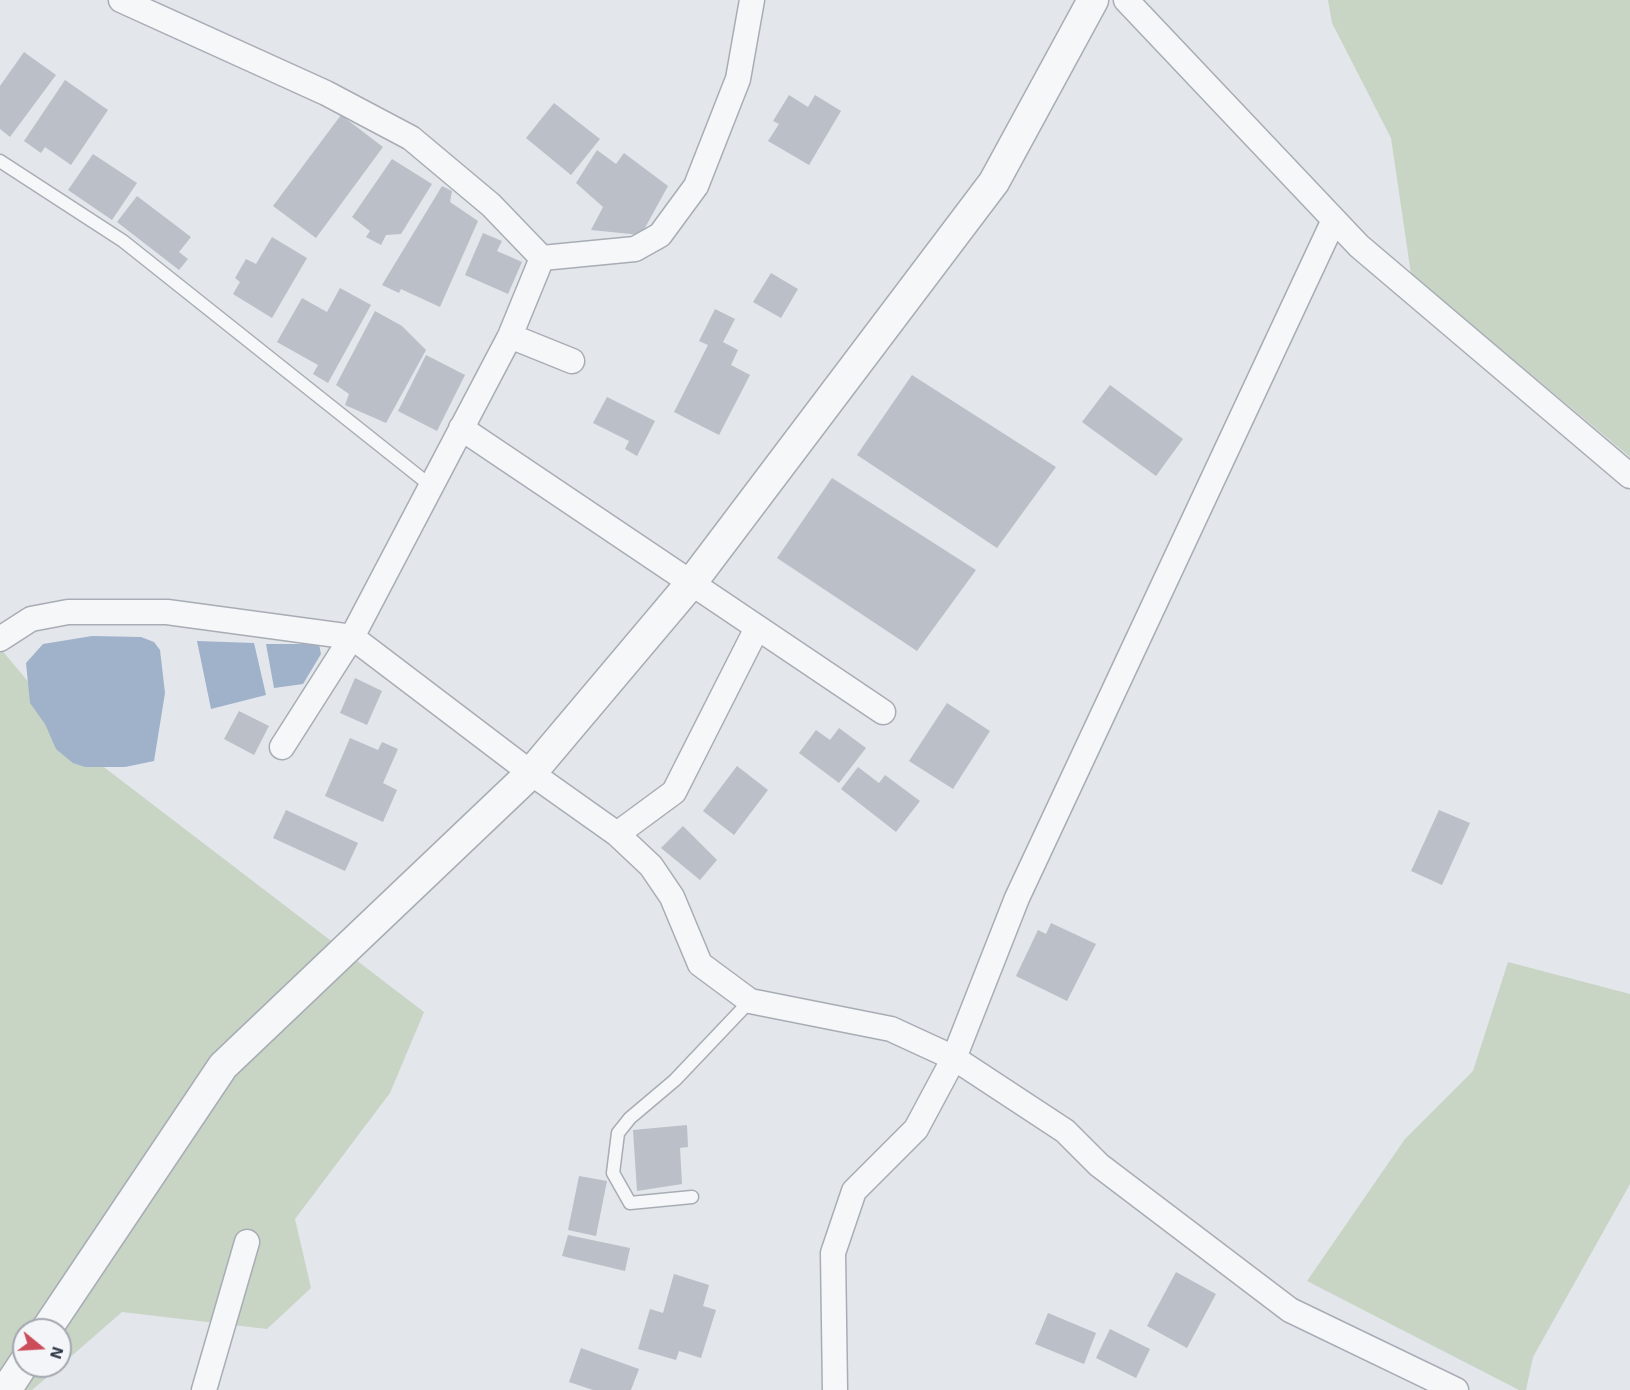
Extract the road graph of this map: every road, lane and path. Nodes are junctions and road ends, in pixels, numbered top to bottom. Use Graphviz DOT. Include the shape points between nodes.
graph roads {
  1 [pos="121,0"];
  2 [pos="752,0"];
  3 [pos="1093,0"];
  4 [pos="1126,0"];
  5 [pos="0,161"];
  6 [pos="1333,222"];
  7 [pos="542,258"];
  8 [pos="510,336"];
  9 [pos="573,361"];
  10 [pos="461,428"];
  11 [pos="1630,476"];
  12 [pos="431,486"];
  13 [pos="692,582"];
  14 [pos="757,628"];
  15 [pos="352,637"];
  16 [pos="0,639"];
  17 [pos="883,712"];
  18 [pos="282,747"];
  19 [pos="531,773"];
  20 [pos="617,834"];
  21 [pos="750,1001"];
  22 [pos="954,1058"];
  23 [pos="692,1197"];
  24 [pos="247,1242"];
  25 [pos="54,1318"];
  26 [pos="204,1390"];
  27 [pos="835,1390"];
  28 [pos="1456,1390"];
  1 -- 7 [label="street" via="326,93 411,138 491,205"];
  2 -- 7 [label="street" via="738,79 696,186 660,235 635,249"];
  3 -- 13 [label="street" via="994,182"];
  4 -- 6 [label="street"];
  5 -- 12 [label="lane" via="123,241"];
  6 -- 11 [label="street"];
  6 -- 22 [label="street" via="1017,898"];
  7 -- 8 [label="street"];
  8 -- 9 [label="street"];
  8 -- 10 [label="street"];
  10 -- 12 [label="street"];
  10 -- 13 [label="street"];
  12 -- 15 [label="street"];
  13 -- 14 [label="street"];
  13 -- 19 [label="street"];
  14 -- 17 [label="street"];
  14 -- 20 [label="street" via="674,792"];
  15 -- 16 [label="street" via="167,612 68,612 31,619"];
  15 -- 18 [label="street"];
  15 -- 19 [label="street"];
  19 -- 20 [label="street"];
  19 -- 25 [label="street" via="223,1066"];
  20 -- 21 [label="street" via="651,866 672,897 700,964"];
  21 -- 22 [label="street" via="891,1029"];
  21 -- 23 [label="lane" via="618,1133 613,1173 630,1203"];
  22 -- 27 [label="street" via="916,1129 855,1191 833,1253"];
  22 -- 28 [label="street" via="1065,1131 1099,1165 1290,1310"];
  24 -- 26 [label="street"];
}
